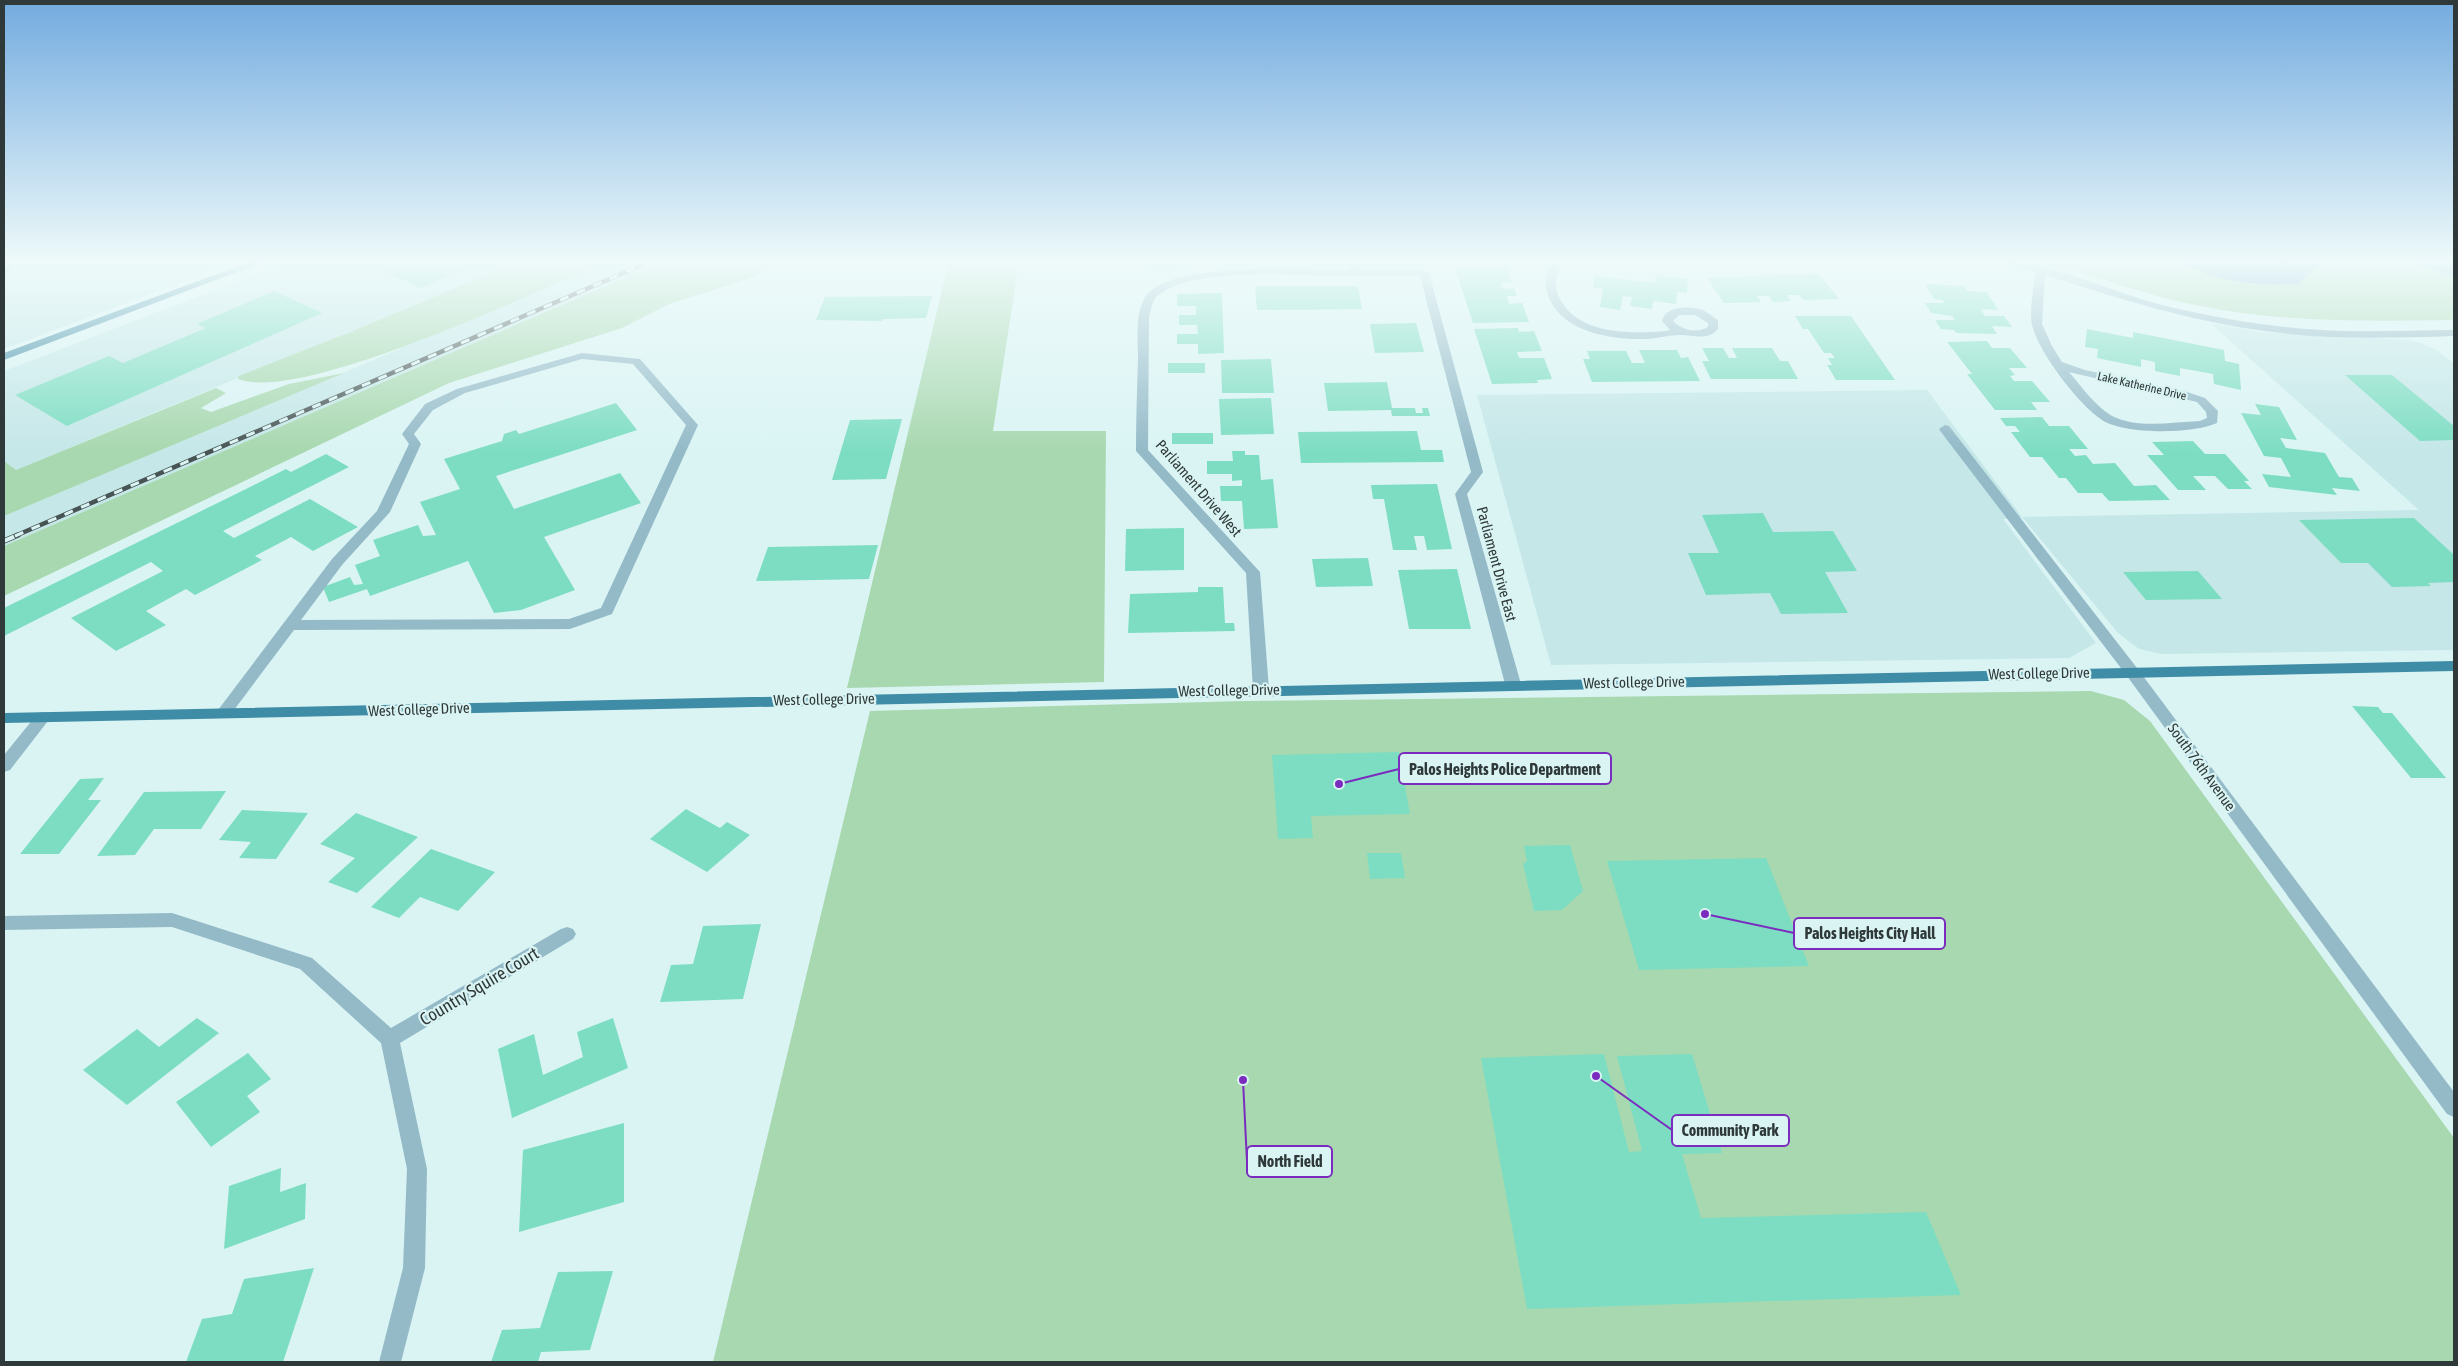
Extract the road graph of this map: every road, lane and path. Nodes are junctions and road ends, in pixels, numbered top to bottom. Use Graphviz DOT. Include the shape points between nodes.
graph roads {
  1 [pos="90,325"];
  2 [pos="1144,325"];
  3 [pos="1438,325"];
  4 [pos="1587,325"];
  5 [pos="2037,325"];
  6 [pos="2248,325"];
  7 [pos="1681,331"];
  8 [pos="2440,333"];
  9 [pos="2454,333"];
  10 [pos="2454,344"];
  11 [pos="4,357"];
  12 [pos="2057,364"];
  13 [pos="1946,429"];
  14 [pos="289,625"];
  15 [pos="2454,666"];
  16 [pos="2132,672"];
  17 [pos="1513,684"];
  18 [pos="1260,690"];
  19 [pos="223,714"];
  20 [pos="43,717"];
  21 [pos="4,718"];
  22 [pos="4,766"];
  23 [pos="4,924"];
  24 [pos="567,934"];
  25 [pos="390,1039"];
  26 [pos="2454,1108"];
  27 [pos="390,1362"];
  1 -- 11 [label="main road"];
  2 -- 18 [label="street, Parliament Drive West" via="1142,451 1252,572"];
  3 -- 17 [label="street, Parliament Drive East" via="1477,472 1461,494"];
  4 -- 7 [label="street" via="1622,335 1660,336"];
  5 -- 12 [label="street, Lake Katherine Drive"];
  6 -- 8 [label="street" via="2343,334"];
  8 -- 9 [label="street"];
  8 -- 10 [label="street"];
  12 -- 12 [label="street, Lake Katherine Drive" via="2097,410 2107,418 2131,427 2202,425 2213,420 2212,411 2202,400 2082,373"];
  13 -- 16 [label="street, South 76th Avenue"];
  14 -- 14 [label="street" via="337,562 383,512 415,444 408,434 428,407 462,391 582,356 636,362 692,425 607,610 570,624"];
  14 -- 19 [label="street"];
  15 -- 16 [label="main road, West College Drive"];
  16 -- 17 [label="main road, West College Drive"];
  16 -- 26 [label="street, South 76th Avenue"];
  17 -- 18 [label="main road, West College Drive"];
  18 -- 19 [label="main road, West College Drive"];
  19 -- 20 [label="main road, West College Drive"];
  20 -- 21 [label="main road, West College Drive"];
  20 -- 22 [label="street"];
  23 -- 25 [label="street" via="172,920 306,963"];
  24 -- 25 [label="street, Country Squire Court"];
  25 -- 27 [label="street" via="417,1169 414,1268 398,1341"];
}
